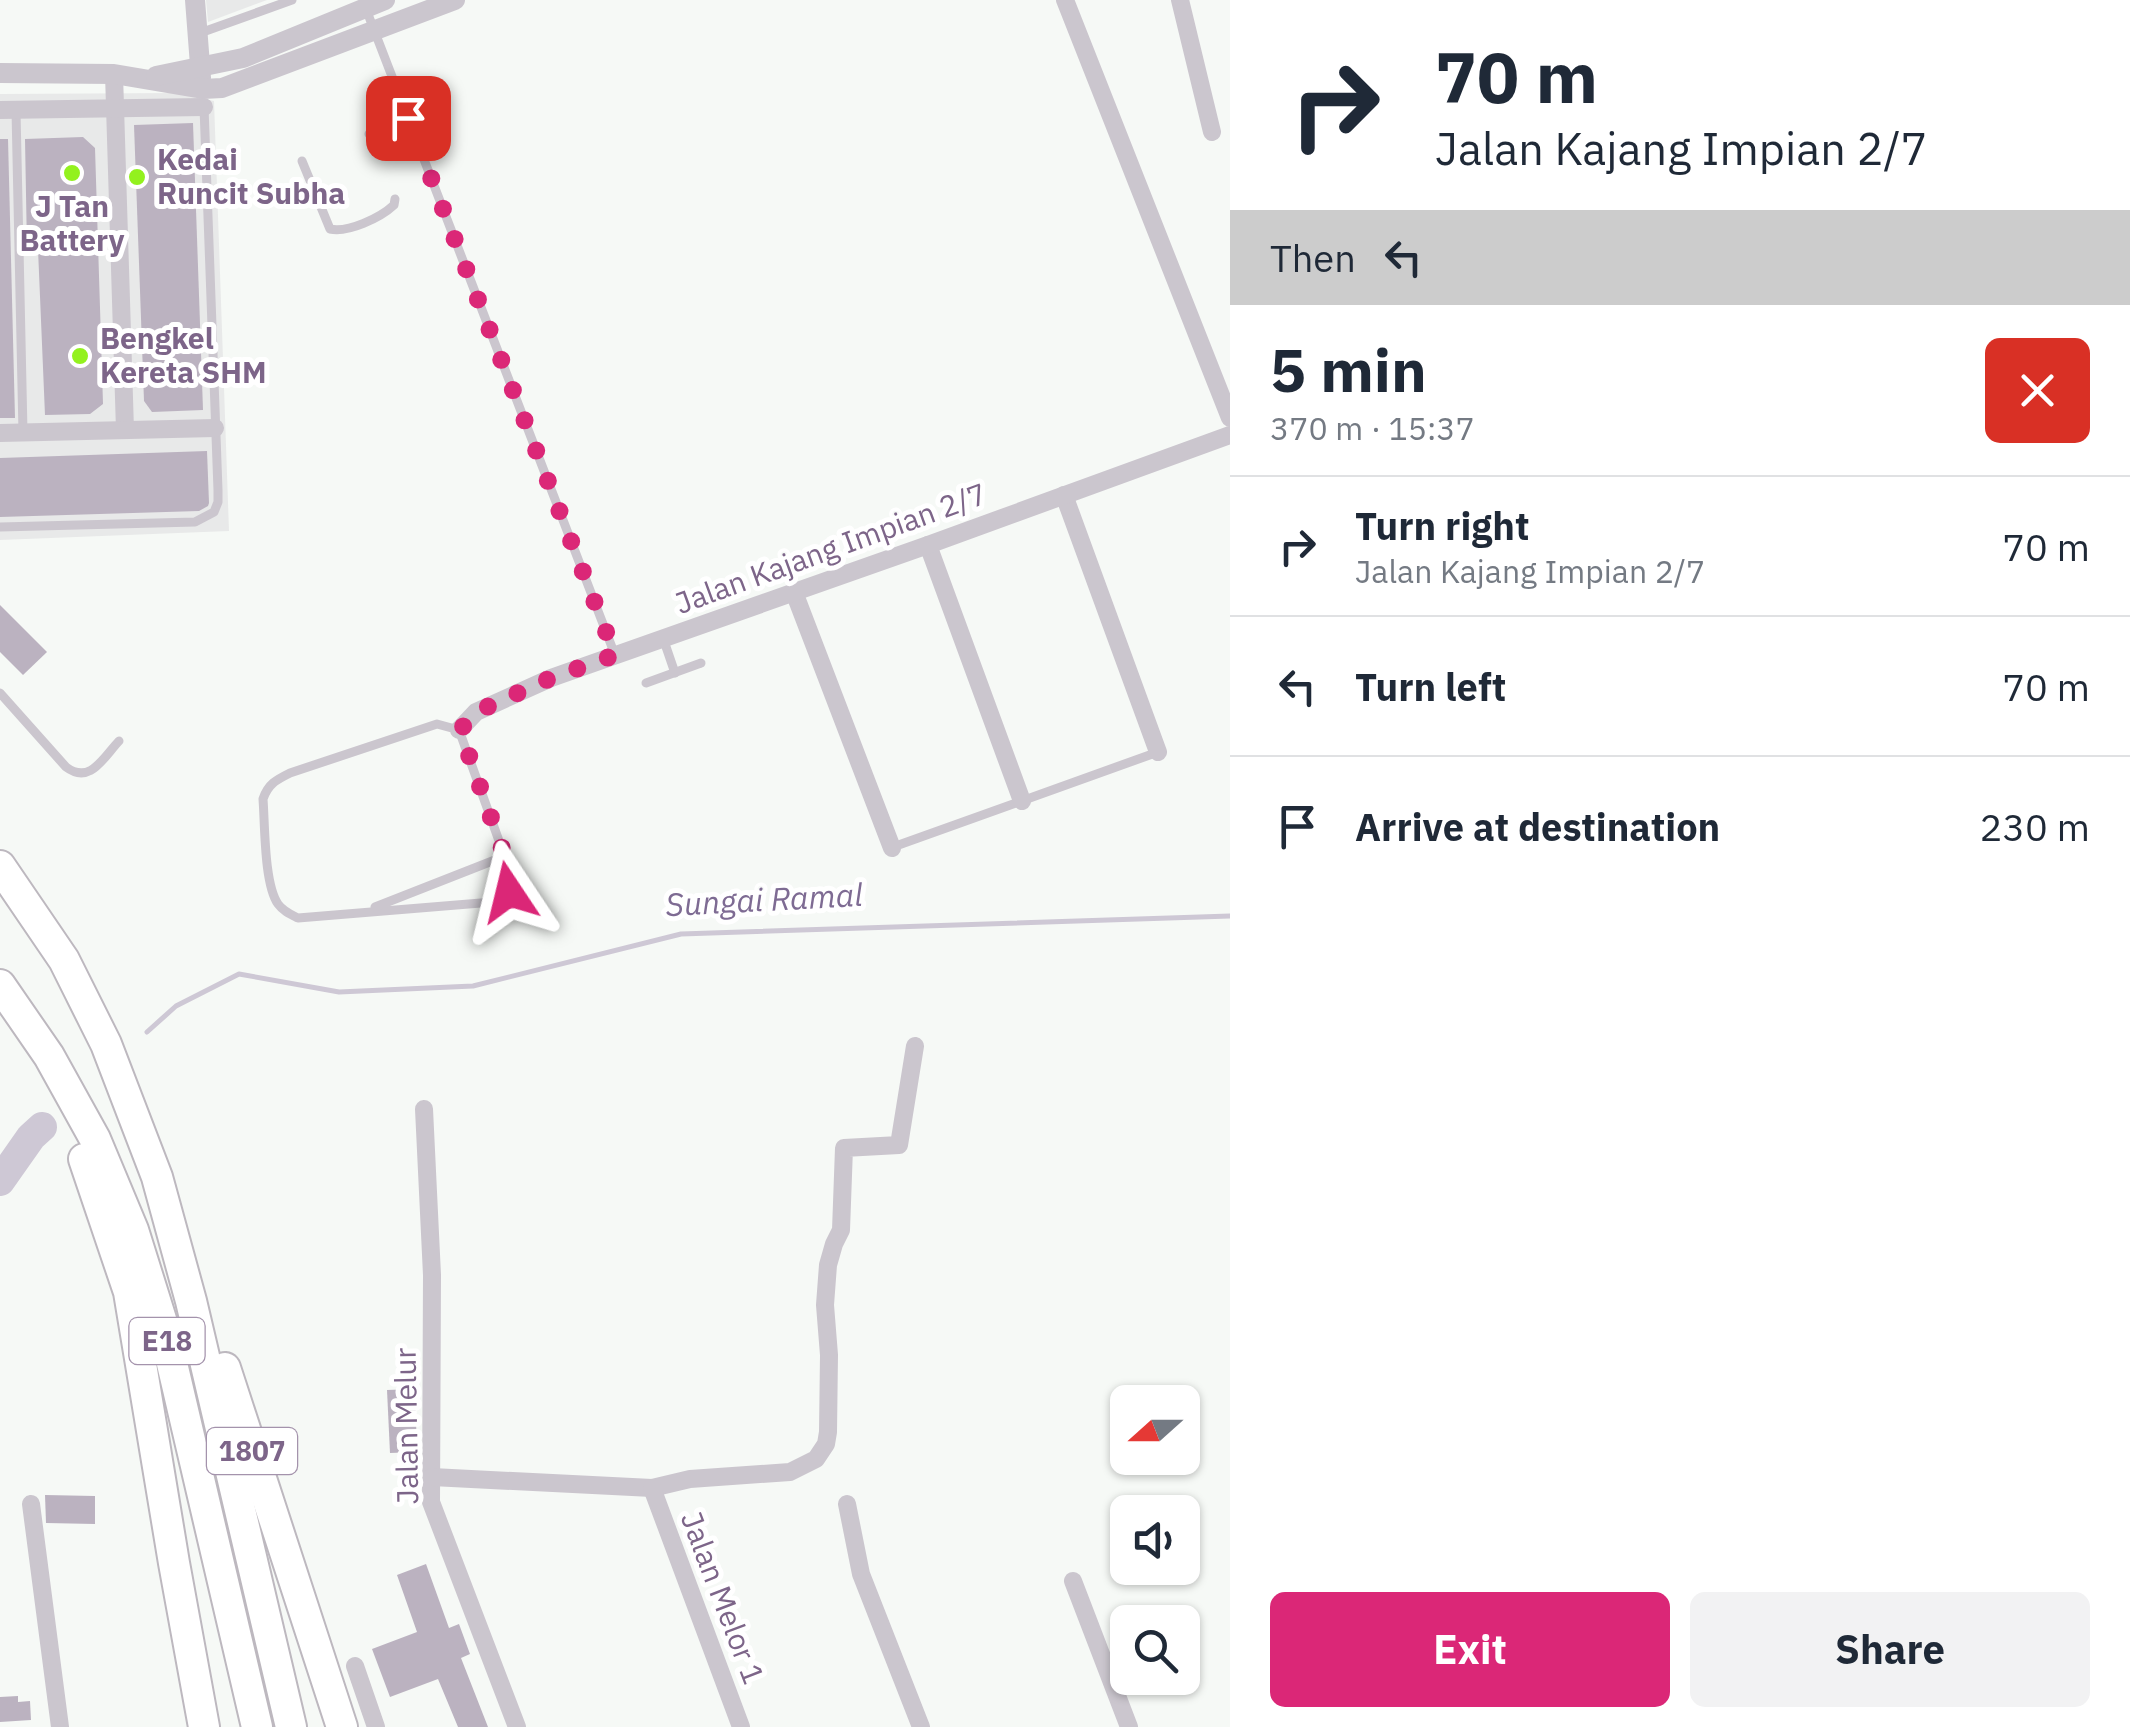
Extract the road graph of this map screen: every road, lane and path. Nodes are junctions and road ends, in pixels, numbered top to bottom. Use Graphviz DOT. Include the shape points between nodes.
graph roads {
  1 [pos="183,0"];
  2 [pos="195,0"];
  3 [pos="292,0"];
  4 [pos="456,0"];
  5 [pos="1065,0"];
  6 [pos="1180,0"];
  7 [pos="375,4"];
  8 [pos="374,32"];
  9 [pos="197,34"];
  10 [pos="0,73"];
  11 [pos="114,74"];
  12 [pos="197,84"];
  13 [pos="117,109"];
  14 [pos="8,111"];
  15 [pos="408,118"];
  16 [pos="1212,132"];
  17 [pos="369,134"];
  18 [pos="302,161"];
  19 [pos="394,199"];
  20 [pos="1230,418"];
  21 [pos="215,428"];
  22 [pos="125,430"];
  23 [pos="0,432"];
  24 [pos="23,432"];
  25 [pos="1230,435"];
  26 [pos="1064,494"];
  27 [pos="0,526"];
  28 [pos="928,545"];
  29 [pos="794,592"];
  30 [pos="663,638"];
  31 [pos="615,655"];
  32 [pos="702,663"];
  33 [pos="675,673"];
  34 [pos="646,684"];
  35 [pos="0,693"];
  36 [pos="460,730"];
  37 [pos="118,741"];
  38 [pos="1158,752"];
  39 [pos="1022,801"];
  40 [pos="892,848"];
  41 [pos="505,856"];
  42 [pos="0,866"];
  43 [pos="363,912"];
  44 [pos="0,986"];
  45 [pos="915,1046"];
  46 [pos="424,1110"];
  47 [pos="197,1326"];
  48 [pos="432,1477"];
  49 [pos="652,1488"];
  50 [pos="30,1504"];
  51 [pos="848,1504"];
  52 [pos="1073,1581"];
  53 [pos="355,1666"];
  54 [pos="60,1727"];
  55 [pos="204,1727"];
  56 [pos="256,1727"];
  57 [pos="292,1727"];
  58 [pos="342,1727"];
  59 [pos="376,1727"];
  60 [pos="517,1727"];
  61 [pos="742,1727"];
  62 [pos="921,1727"];
  63 [pos="1130,1727"];
  1 -- 12 [label="street"];
  2 -- 9 [label="street"];
  3 -- 9 [label="lane"];
  4 -- 8 [label="street"];
  5 -- 20 [label="street"];
  6 -- 16 [label="street"];
  7 -- 8 [label="lane"];
  7 -- 12 [label="street" via="242,58"];
  8 -- 12 [label="street" via="222,88"];
  8 -- 15 [label="lane"];
  9 -- 12 [label="street"];
  10 -- 11 [label="street"];
  11 -- 12 [label="street"];
  11 -- 13 [label="street"];
  12 -- 13 [label="street"];
  12 -- 21 [label="lane"];
  13 -- 14 [label="street"];
  13 -- 22 [label="street"];
  14 -- 24 [label="lane"];
  15 -- 17 [label="lane"];
  15 -- 31 [label="lane"];
  18 -- 19 [label="lane" via="330,229 382,214"];
  21 -- 22 [label="street"];
  21 -- 27 [label="lane" via="218,502 205,518"];
  22 -- 24 [label="street"];
  23 -- 24 [label="street"];
  25 -- 26 [label="street, Jalan Kajang Impian 2/7"];
  26 -- 28 [label="street, Jalan Kajang Impian 2/7"];
  26 -- 38 [label="street"];
  28 -- 29 [label="street, Jalan Kajang Impian 2/7"];
  28 -- 39 [label="street"];
  29 -- 30 [label="street, Jalan Kajang Impian 2/7"];
  29 -- 40 [label="street"];
  30 -- 31 [label="street, Jalan Kajang Impian 2/7"];
  30 -- 33 [label="lane"];
  31 -- 36 [label="street, Jalan Kajang Impian 2/7" via="476,712"];
  32 -- 33 [label="lane"];
  33 -- 34 [label="lane"];
  35 -- 37 [label="lane" via="76,774 93,769"];
  36 -- 41 [label="lane"];
  36 -- 43 [label="lane" via="421,728 290,773 267,788 270,887 278,903 298,918"];
  38 -- 39 [label="lane"];
  39 -- 40 [label="lane"];
  41 -- 43 [label="lane"];
  41 -- 43 [label="lane" via="512,884 493,902"];
  42 -- 47 [label="highway, E18" via="64,960 106,1044 156,1177"];
  44 -- 55 [label="highway" via="83,1158 129,1292"];
  44 -- 56 [label="highway, E18" via="95,1138 133,1230 164,1329"];
  45 -- 49 [label="street, Jalan Melor 1" via="899,1145 844,1148 840,1230 825,1305 828,1432 822,1452 790,1472"];
  46 -- 48 [label="street, Jalan Melur"];
  47 -- 57 [label="highway, E18"];
  47 -- 58 [label="highway, 1807" via="225,1368"];
  48 -- 49 [label="street, Jalan Melor 1"];
  48 -- 60 [label="street, Jalan Melur" via="430,1502"];
  49 -- 61 [label="street, Jalan Melor 1"];
  50 -- 54 [label="street"];
  51 -- 62 [label="street" via="861,1574"];
  52 -- 63 [label="street"];
  53 -- 59 [label="street"];
}
